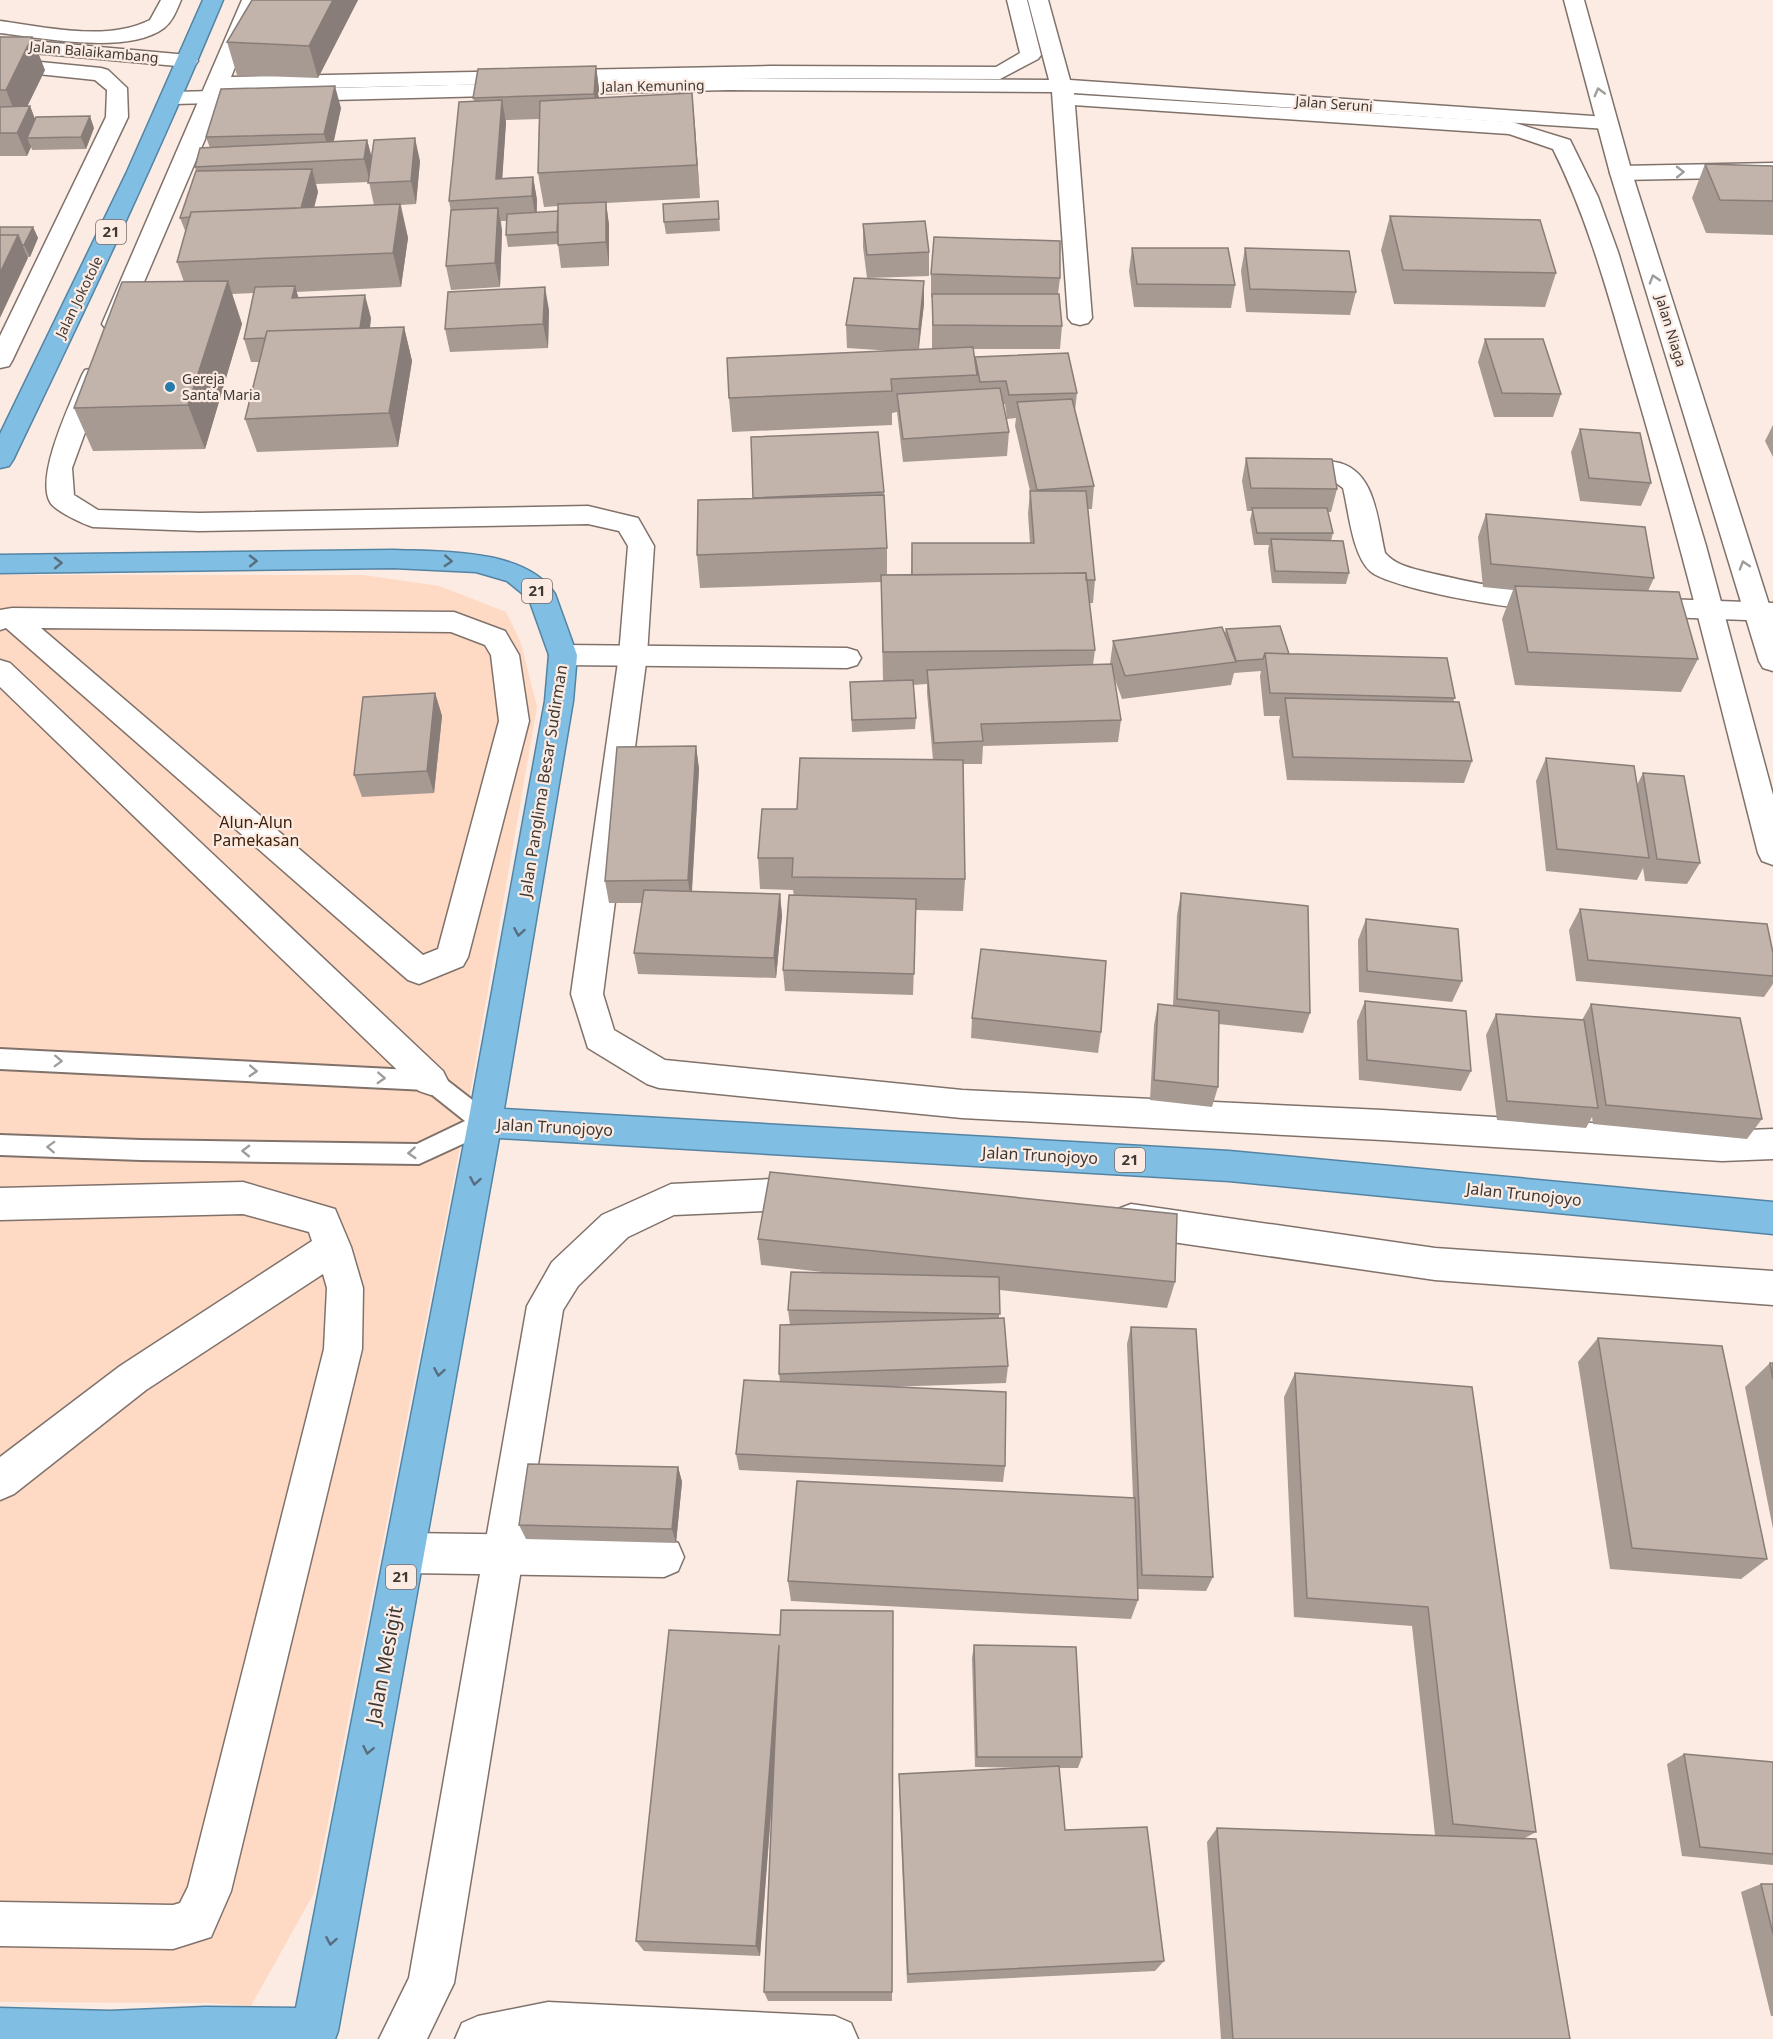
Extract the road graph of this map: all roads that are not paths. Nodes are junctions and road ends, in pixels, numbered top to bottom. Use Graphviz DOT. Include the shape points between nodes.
graph roads {
  1 [pos="171,0"];
  2 [pos="213,0"];
  3 [pos="252,0"];
  4 [pos="1017,0"];
  5 [pos="1038,0"];
  6 [pos="1574,0"];
  7 [pos="0,27"];
  8 [pos="0,44"];
  9 [pos="188,61"];
  10 [pos="0,63"];
  11 [pos="214,90"];
  12 [pos="1063,93"];
  13 [pos="172,98"];
  14 [pos="1607,123"];
  15 [pos="1773,170"];
  16 [pos="1621,173"];
  17 [pos="1080,318"];
  18 [pos="0,361"];
  19 [pos="0,460"];
  20 [pos="1267,468"];
  21 [pos="0,564"];
  22 [pos="1579,604"];
  23 [pos="1610,606"];
  24 [pos="1708,608"];
  25 [pos="1766,612"];
  26 [pos="6,619"];
  27 [pos="563,656"];
  28 [pos="633,656"];
  29 [pos="847,658"];
  30 [pos="1773,661"];
  31 [pos="0,670"];
  32 [pos="1773,853"];
  33 [pos="0,1059"];
  34 [pos="431,1081"];
  35 [pos="485,1123"];
  36 [pos="1773,1144"];
  37 [pos="0,1145"];
  38 [pos="846,1197"];
  39 [pos="0,1204"];
  40 [pos="1095,1217"];
  41 [pos="1773,1218"];
  42 [pos="333,1246"];
  43 [pos="1773,1288"];
  44 [pos="0,1480"];
  45 [pos="406,1553"];
  46 [pos="502,1553"];
  47 [pos="664,1557"];
  48 [pos="0,1924"];
  49 [pos="0,2031"];
  50 [pos="319,2036"];
  51 [pos="402,2039"];
  52 [pos="478,2039"];
  53 [pos="835,2039"];
  1 -- 7 [label="street" via="160,23 140,34 110,37"];
  2 -- 9 [label="highway, Jalan Jokotole / 21"];
  3 -- 11 [label="street"];
  4 -- 11 [label="street" via="1031,55 1000,73 759,72"];
  5 -- 12 [label="street"];
  14 -- 6 [label="street, Jalan Niaga, one-way"];
  8 -- 9 [label="street, Jalan Balaikambang"];
  9 -- 13 [label="highway, Jalan Jokotole / 21"];
  10 -- 18 [label="street" via="101,74 117,88 117,117"];
  11 -- 12 [label="street, Jalan Kemuning" via="728,84"];
  11 -- 13 [label="street, Jalan Kemuning"];
  11 -- 28 [label="street" via="115,320 63,457 59,468 61,499 93,518 105,519 199,522 588,515 629,524 641,546"];
  12 -- 14 [label="street, Jalan Seruni"];
  12 -- 17 [label="street"];
  12 -- 24 [label="street" via="1512,128 1562,146 1580,178 1608,258 1659,422"];
  13 -- 19 [label="highway, Jalan Jokotole / 21"];
  14 -- 16 [label="street, Jalan Niaga"];
  16 -- 15 [label="street, one-way"];
  25 -- 16 [label="street, Jalan Niaga, one-way"];
  20 -- 22 [label="street" via="1334,470 1348,477 1356,486 1372,555 1381,566 1486,594"];
  21 -- 27 [label="highway, Jalan Panglima Besar Sudirman / 21, one-way" via="393,559 477,563 518,575 541,594"];
  23 -- 24 [label="street"];
  24 -- 25 [label="street"];
  24 -- 32 [label="street"];
  25 -- 30 [label="street, Jalan Niaga"];
  26 -- 26 [label="street" via="454,622 495,638 505,655 514,721 452,957 418,971"];
  27 -- 28 [label="street"];
  27 -- 35 [label="highway, Jalan Panglima Besar Sudirman / 21, one-way" via="559,701"];
  28 -- 29 [label="street"];
  28 -- 36 [label="street" via="587,994 600,1038 659,1074 962,1104 1722,1146"];
  31 -- 34 [label="street"];
  33 -- 34 [label="lane, one-way"];
  34 -- 35 [label="lane"];
  35 -- 37 [label="lane, one-way" via="419,1154"];
  35 -- 41 [label="highway, Jalan Trunojoyo / 21" via="1230,1166"];
  35 -- 45 [label="highway, Jalan Mesigit / 21, one-way"];
  38 -- 46 [label="street" via="792,1193 670,1200 615,1226 565,1274 545,1306"];
  39 -- 42 [label="street" via="243,1198 322,1220"];
  40 -- 43 [label="street" via="1435,1264"];
  42 -- 44 [label="street" via="133,1378"];
  42 -- 48 [label="street" via="345,1288 343,1349 209,1891 195,1921 173,1927"];
  45 -- 46 [label="street"];
  45 -- 50 [label="highway, Jalan Mesigit / 21, one-way"];
  46 -- 47 [label="street"];
  46 -- 51 [label="street" via="431,1983"];
  49 -- 50 [label="highway, Jalan Mesigit / 21" via="110,2034 205,2030"];
  52 -- 53 [label="street" via="548,2025"];
}
